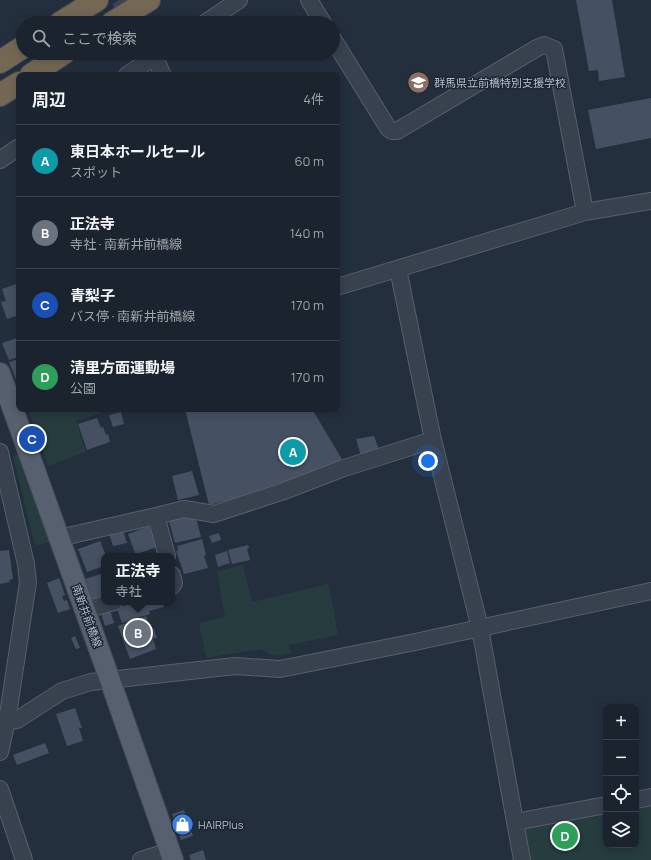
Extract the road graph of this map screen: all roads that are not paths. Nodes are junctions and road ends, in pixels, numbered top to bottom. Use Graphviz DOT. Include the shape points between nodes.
graph roads {
  1 [pos="96,0"];
  2 [pos="149,0"];
  3 [pos="239,0"];
  4 [pos="309,0"];
  5 [pos="71,16"];
  6 [pos="123,16"];
  7 [pos="215,16"];
  8 [pos="319,16"];
  9 [pos="340,50"];
  10 [pos="16,52"];
  11 [pos="54,60"];
  12 [pos="149,60"];
  13 [pos="157,60"];
  14 [pos="0,62"];
  15 [pos="36,72"];
  16 [pos="132,72"];
  17 [pos="161,72"];
  18 [pos="16,85"];
  19 [pos="0,95"];
  20 [pos="16,150"];
  21 [pos="0,160"];
  22 [pos="651,201"];
  23 [pos="585,212"];
  24 [pos="398,269"];
  25 [pos="340,286"];
  26 [pos="0,373"];
  27 [pos="10,401"];
  28 [pos="433,440"];
  29 [pos="0,452"];
  30 [pos="156,516"];
  31 [pos="59,538"];
  32 [pos="166,553"];
  33 [pos="651,591"];
  34 [pos="103,605"];
  35 [pos="85,610"];
  36 [pos="480,628"];
  37 [pos="110,680"];
  38 [pos="7,721"];
  39 [pos="1,746"];
  40 [pos="0,788"];
  41 [pos="651,797"];
  42 [pos="639,799"];
  43 [pos="603,806"];
  44 [pos="515,822"];
  45 [pos="171,855"];
  46 [pos="24,860"];
  47 [pos="142,860"];
  48 [pos="522,860"];
  1 -- 5 [label="highway"];
  2 -- 6 [label="highway"];
  3 -- 7 [label="street"];
  4 -- 8 [label="street"];
  9 -- 23 [label="street" via="388,128 397,131 537,48 544,45 554,50"];
  10 -- 14 [label="highway"];
  11 -- 15 [label="highway"];
  12 -- 16 [label="street"];
  13 -- 17 [label="street"];
  18 -- 19 [label="highway"];
  20 -- 21 [label="street"];
  22 -- 23 [label="street"];
  23 -- 24 [label="street"];
  24 -- 25 [label="street"];
  24 -- 28 [label="street"];
  26 -- 27 [label="main road, 南新井前橋線"];
  27 -- 31 [label="main road, 南新井前橋線"];
  28 -- 30 [label="street" via="214,514 184,509"];
  28 -- 36 [label="street"];
  29 -- 38 [label="street" via="28,582"];
  30 -- 31 [label="street"];
  30 -- 32 [label="street"];
  31 -- 35 [label="main road, 南新井前橋線"];
  33 -- 36 [label="street"];
  34 -- 35 [label="street"];
  35 -- 37 [label="main road, 南新井前橋線"];
  36 -- 37 [label="street" via="280,668 235,666"];
  36 -- 44 [label="street"];
  37 -- 38 [label="street" via="90,682 67,689 17,720"];
  37 -- 45 [label="main road, 南新井前橋線"];
  38 -- 39 [label="street"];
  40 -- 46 [label="street"];
  41 -- 42 [label="street"];
  43 -- 44 [label="street"];
  44 -- 48 [label="street"];
  45 -- 47 [label="street"];
}
